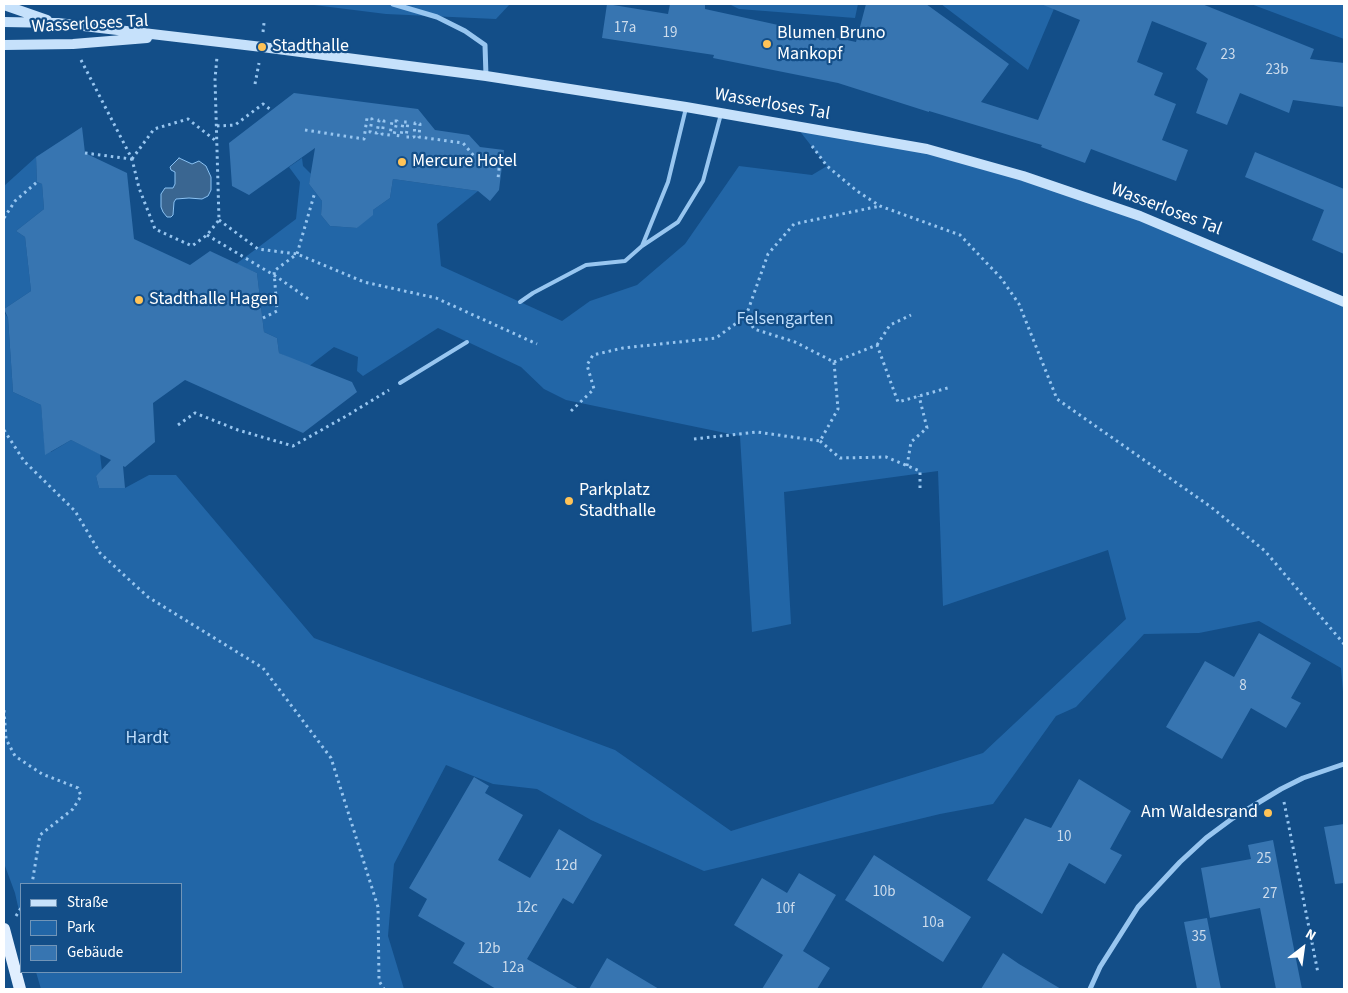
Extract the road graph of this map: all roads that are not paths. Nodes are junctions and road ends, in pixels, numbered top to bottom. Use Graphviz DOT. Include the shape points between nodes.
graph roads {
  1 [pos="393,4"];
  2 [pos="4,5"];
  3 [pos="4,22"];
  4 [pos="58,23"];
  5 [pos="171,36"];
  6 [pos="6,46"];
  7 [pos="486,76"];
  8 [pos="686,106"];
  9 [pos="721,113"];
  10 [pos="642,246"];
  11 [pos="520,302"];
  12 [pos="1344,302"];
  13 [pos="467,342"];
  14 [pos="400,383"];
  15 [pos="1344,764"];
  16 [pos="4,929"];
  17 [pos="20,989"];
  18 [pos="1090,989"];
  1 -- 7 [label="street" via="437,17 485,45"];
  2 -- 4 [label="main road, Wasserloses Tal"];
  3 -- 4 [label="main road, Wasserloses Tal"];
  4 -- 5 [label="main road, Wasserloses Tal"];
  5 -- 6 [label="main road, Wasserloses Tal"];
  5 -- 7 [label="main road, Wasserloses Tal"];
  7 -- 8 [label="main road, Wasserloses Tal"];
  8 -- 9 [label="main road, Wasserloses Tal"];
  8 -- 10 [label="lane" via="668,182"];
  9 -- 10 [label="lane" via="703,181 678,222"];
  9 -- 12 [label="main road, Wasserloses Tal" via="927,149 1023,176 1140,216"];
  10 -- 11 [label="lane" via="625,261 586,265"];
  13 -- 14 [label="lane"];
  15 -- 18 [label="street" via="1281,789 1206,838 1138,908 1100,967"];
  16 -- 17 [label="main road, bridge"];
}
